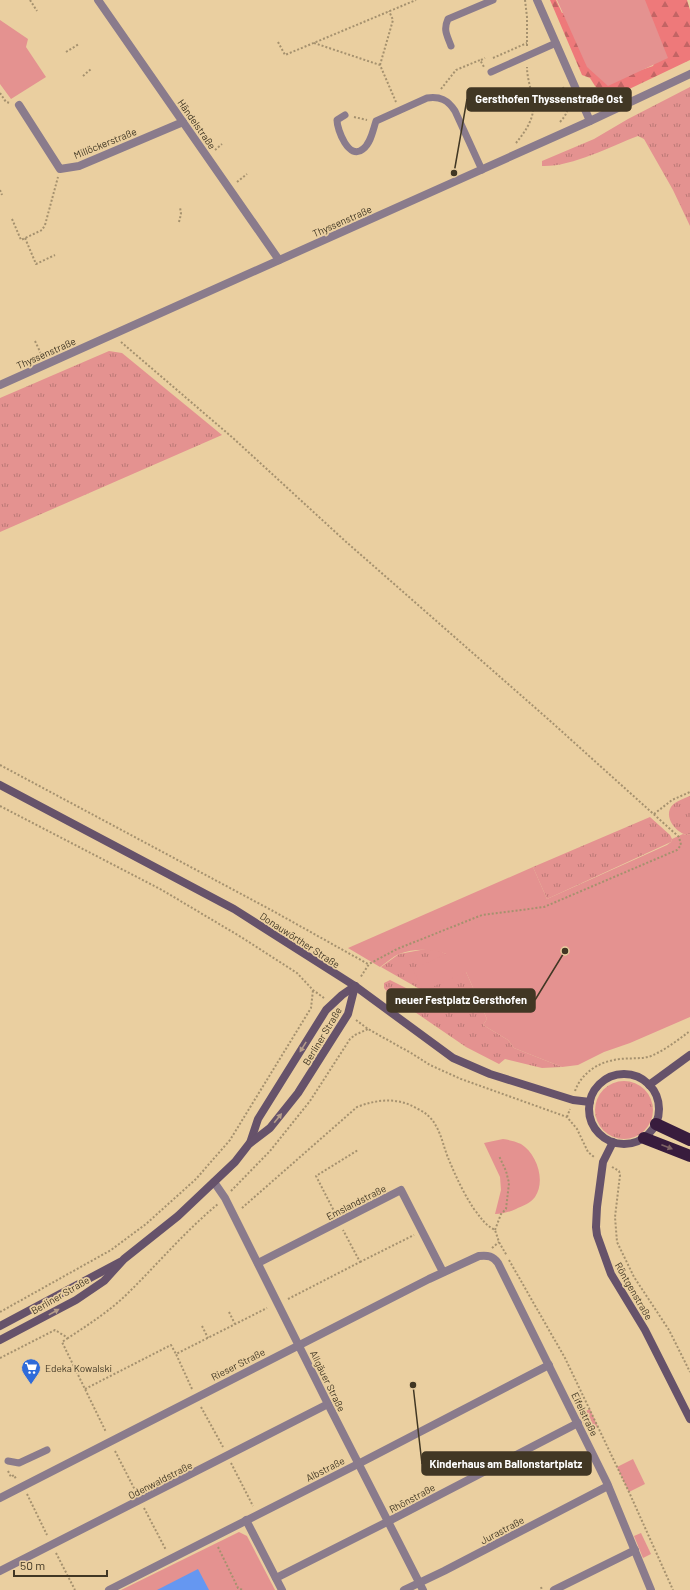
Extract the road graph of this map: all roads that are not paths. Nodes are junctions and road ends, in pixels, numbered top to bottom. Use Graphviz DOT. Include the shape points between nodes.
graph roads {
  1 [pos="98,0"];
  2 [pos="493,0"];
  3 [pos="537,0"];
  4 [pos="556,43"];
  5 [pos="451,46"];
  6 [pos="491,72"];
  7 [pos="690,74"];
  8 [pos="19,104"];
  9 [pos="345,116"];
  10 [pos="590,121"];
  11 [pos="183,122"];
  12 [pos="482,170"];
  13 [pos="278,260"];
  14 [pos="0,384"];
  15 [pos="0,785"];
  16 [pos="354,986"];
  17 [pos="690,1055"];
  18 [pos="648,1085"];
  19 [pos="590,1102"];
  20 [pos="656,1124"];
  21 [pos="644,1138"];
  22 [pos="690,1140"];
  23 [pos="612,1142"];
  24 [pos="249,1144"];
  25 [pos="690,1156"];
  26 [pos="214,1182"];
  27 [pos="488,1255"];
  28 [pos="124,1259"];
  29 [pos="258,1263"];
  30 [pos="443,1272"];
  31 [pos="0,1326"];
  32 [pos="0,1340"];
  33 [pos="298,1344"];
  34 [pos="549,1365"];
  35 [pos="328,1404"];
  36 [pos="690,1419"];
  37 [pos="578,1423"];
  38 [pos="47,1450"];
  39 [pos="8,1461"];
  40 [pos="358,1464"];
  41 [pos="608,1486"];
  42 [pos="0,1498"];
  43 [pos="246,1520"];
  44 [pos="388,1521"];
  45 [pos="635,1550"];
  46 [pos="0,1571"];
  47 [pos="276,1578"];
  48 [pos="421,1586"];
  49 [pos="109,1590"];
  50 [pos="282,1590"];
  51 [pos="404,1590"];
  52 [pos="554,1590"];
  53 [pos="651,1590"];
  1 -- 11 [label="street, Händelstraße"];
  2 -- 5 [label="lane" via="448,19 445,32"];
  3 -- 4 [label="street"];
  4 -- 6 [label="lane"];
  4 -- 10 [label="street"];
  7 -- 10 [label="street, Thyssenstraße"];
  8 -- 11 [label="street, Millöckerstraße" via="60,168 79,166"];
  9 -- 12 [label="lane" via="337,120 337,126 346,147 358,152 369,141 376,121 427,98 444,99 455,111"];
  10 -- 12 [label="street, Thyssenstraße"];
  11 -- 13 [label="street, Händelstraße"];
  12 -- 13 [label="street, Thyssenstraße"];
  13 -- 14 [label="street, Thyssenstraße"];
  15 -- 16 [label="street, Donauwörther Straße" via="234,909"];
  16 -- 19 [label="street, Donauwörther Straße" via="453,1058 490,1074 573,1100"];
  16 -- 24 [label="street, Berliner Straße, one-way" via="326,1010 258,1119"];
  24 -- 16 [label="street, Berliner Straße, one-way" via="270,1128 309,1076 348,1014"];
  17 -- 18 [label="street"];
  18 -- 19 [label="street" via="633,1076 615,1076 599,1085"];
  18 -- 20 [label="street" via="656,1094 659,1106"];
  19 -- 23 [label="street" via="592,1124 600,1134"];
  20 -- 21 [label="street"];
  20 -- 22 [label="highway"];
  21 -- 23 [label="street" via="627,1144"];
  21 -- 25 [label="highway, one-way"];
  23 -- 36 [label="street, Röntgenstraße" via="603,1162 598,1197 596,1227 603,1254 611,1274 668,1372"];
  24 -- 26 [label="street, Berliner Straße"];
  26 -- 28 [label="street, Berliner Straße" via="178,1216"];
  26 -- 29 [label="street, Allgäuer Straße" via="225,1198"];
  27 -- 30 [label="street, Rieser Straße"];
  27 -- 34 [label="street, Eifelstraße" via="498,1262"];
  28 -- 31 [label="street, Berliner Straße"];
  32 -- 28 [label="street, Berliner Straße, one-way" via="76,1300 104,1281"];
  29 -- 30 [label="street, Emslandstraße" via="401,1190"];
  29 -- 33 [label="street, Allgäuer Straße"];
  30 -- 33 [label="street, Rieser Straße"];
  33 -- 35 [label="street, Allgäuer Straße"];
  33 -- 42 [label="street, Rieser Straße"];
  34 -- 37 [label="street, Eifelstraße"];
  34 -- 40 [label="street, Albstraße"];
  35 -- 40 [label="street, Allgäuer Straße"];
  35 -- 46 [label="street, Odenwaldstraße"];
  37 -- 41 [label="street, Eifelstraße"];
  37 -- 44 [label="street, Rhönstraße"];
  38 -- 39 [label="lane" via="19,1463"];
  40 -- 43 [label="street, Albstraße"];
  40 -- 44 [label="street, Allgäuer Straße"];
  41 -- 45 [label="street, Eifelstraße"];
  41 -- 48 [label="street, Jurastraße"];
  43 -- 47 [label="street"];
  43 -- 49 [label="street, Albstraße"];
  44 -- 47 [label="street, Rhönstraße"];
  44 -- 48 [label="street, Allgäuer Straße"];
  45 -- 52 [label="street"];
  45 -- 53 [label="street, Eifelstraße"];
  47 -- 50 [label="street"];
  48 -- 51 [label="street, Jurastraße"];
}
